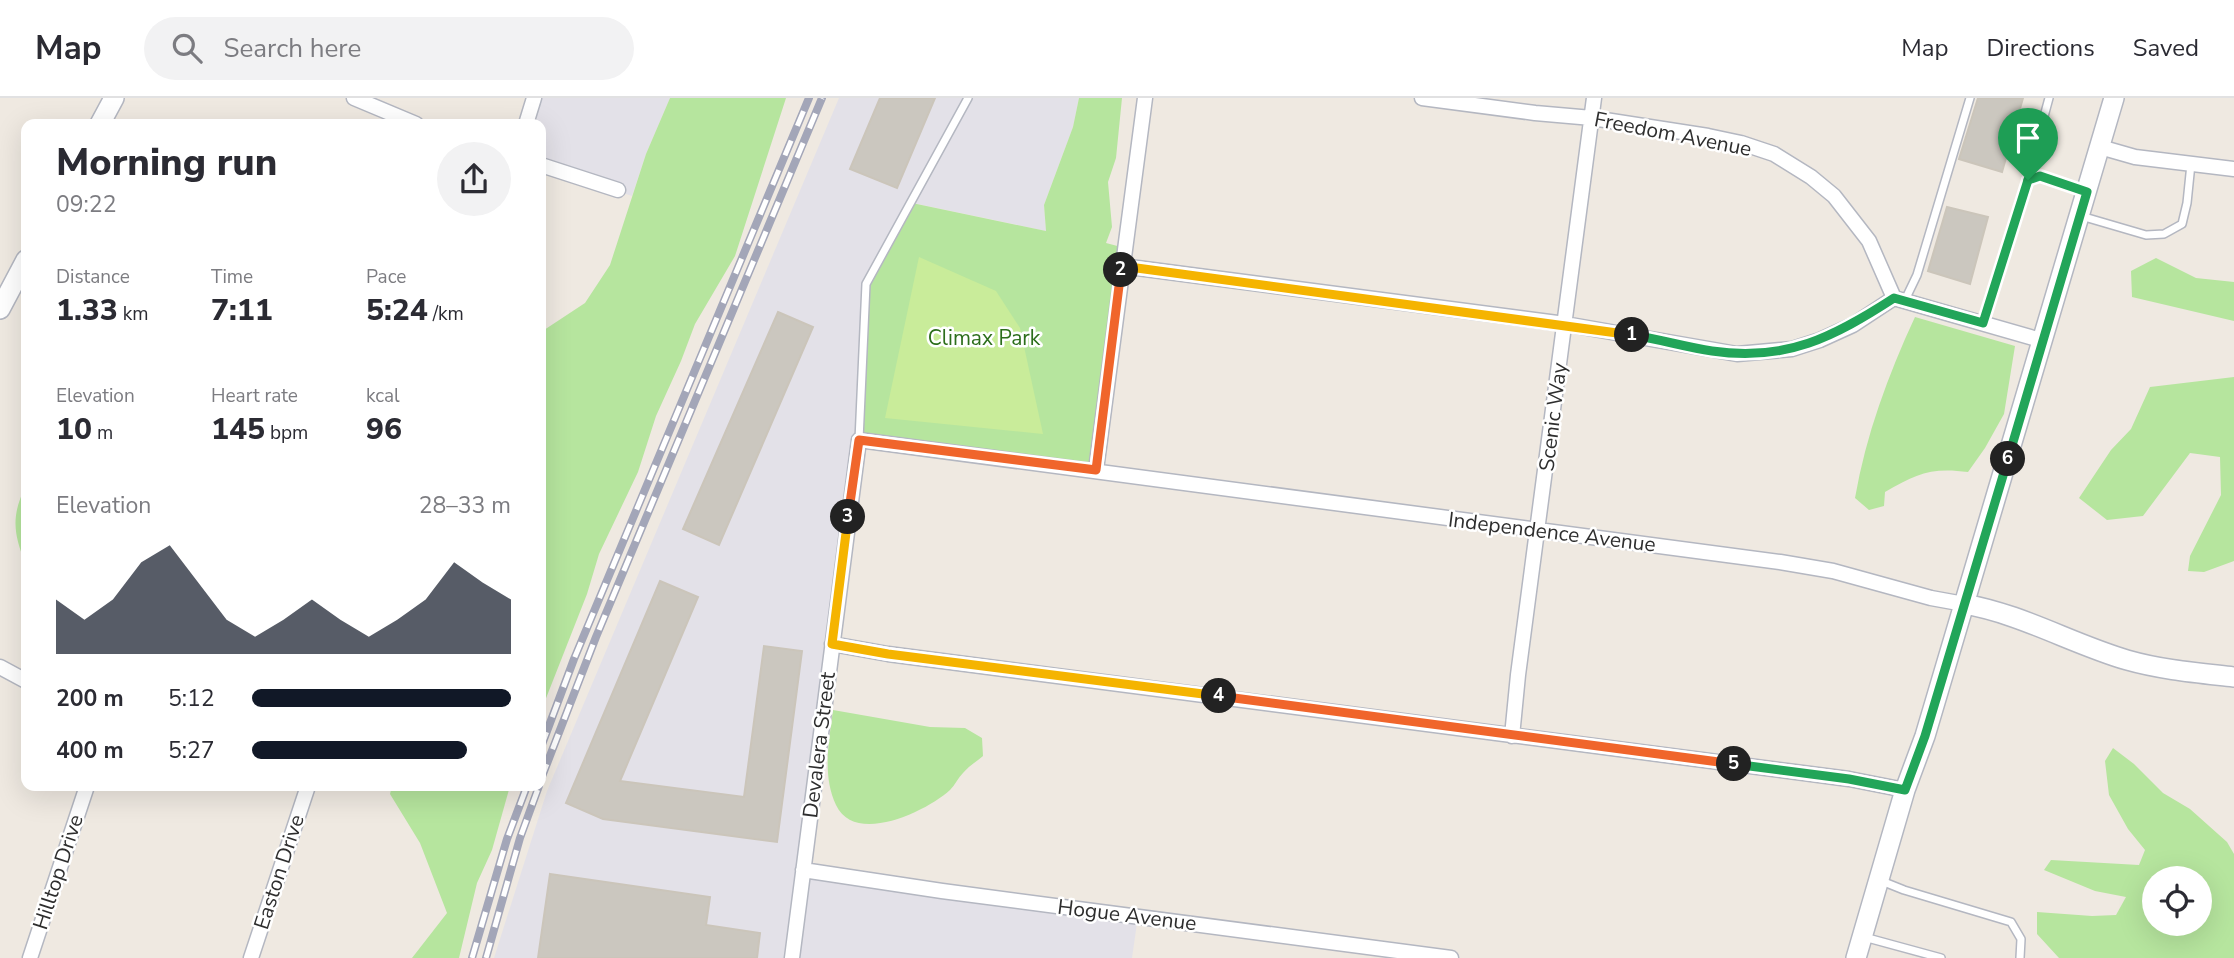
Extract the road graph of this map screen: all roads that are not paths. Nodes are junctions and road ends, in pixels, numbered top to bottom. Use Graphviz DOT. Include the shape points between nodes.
graph roads {
  1 [pos="114,98"];
  2 [pos="354,98"];
  3 [pos="534,98"];
  4 [pos="968,98"];
  5 [pos="1145,98"];
  6 [pos="1422,98"];
  7 [pos="1594,98"];
  8 [pos="1970,98"];
  9 [pos="2049,98"];
  10 [pos="2114,98"];
  11 [pos="1592,118"];
  12 [pos="103,119"];
  13 [pos="404,119"];
  14 [pos="528,119"];
  15 [pos="2100,147"];
  16 [pos="2191,164"];
  17 [pos="546,167"];
  18 [pos="2234,169"];
  19 [pos="2034,178"];
  20 [pos="618,190"];
  21 [pos="2087,192"];
  22 [pos="2080,216"];
  23 [pos="1122,266"];
  24 [pos="21,269"];
  25 [pos="1900,300"];
  26 [pos="0,309"];
  27 [pos="1983,323"];
  28 [pos="1565,324"];
  29 [pos="2044,341"];
  30 [pos="859,440"];
  31 [pos="1096,470"];
  32 [pos="1538,528"];
  33 [pos="1964,604"];
  34 [pos="832,644"];
  35 [pos="0,667"];
  36 [pos="2234,677"];
  37 [pos="21,678"];
  38 [pos="1512,736"];
  39 [pos="1905,790"];
  40 [pos="85,791"];
  41 [pos="305,791"];
  42 [pos="803,870"];
  43 [pos="1878,880"];
  44 [pos="1862,937"];
  45 [pos="30,958"];
  46 [pos="251,958"];
  47 [pos="792,958"];
  48 [pos="1451,958"];
  49 [pos="1856,958"];
  50 [pos="1941,958"];
  51 [pos="2020,958"];
  1 -- 12 [label="street"];
  2 -- 13 [label="street"];
  3 -- 14 [label="street"];
  4 -- 30 [label="lane, Devalera Street" via="866,284"];
  5 -- 23 [label="street"];
  6 -- 11 [label="street, Freedom Avenue"];
  7 -- 11 [label="street, Scenic Way"];
  8 -- 25 [label="lane" via="1917,275"];
  9 -- 19 [label="lane" via="2033,157"];
  10 -- 15 [label="street"];
  11 -- 25 [label="street, Freedom Avenue" via="1741,143 1792,164 1834,196 1858,224"];
  11 -- 28 [label="street, Scenic Way"];
  15 -- 16 [label="street"];
  15 -- 21 [label="street"];
  16 -- 18 [label="street"];
  16 -- 22 [label="lane" via="2182,224 2164,234 2146,234"];
  17 -- 20 [label="street"];
  19 -- 21 [label="lane"];
  19 -- 27 [label="lane" via="2028,180"];
  21 -- 22 [label="street"];
  22 -- 29 [label="street"];
  23 -- 28 [label="street"];
  23 -- 31 [label="street"];
  24 -- 26 [label="street"];
  25 -- 27 [label="street"];
  25 -- 28 [label="street" via="1820,340 1764,353 1710,351"];
  27 -- 29 [label="street"];
  28 -- 32 [label="street, Scenic Way"];
  29 -- 33 [label="street"];
  30 -- 31 [label="street, Independence Avenue"];
  30 -- 34 [label="street, Devalera Street"];
  31 -- 32 [label="street, Independence Avenue"];
  32 -- 33 [label="street, Independence Avenue" via="1833,570"];
  32 -- 38 [label="street, Scenic Way"];
  33 -- 36 [label="street, Independence Avenue" via="2017,617 2127,660"];
  33 -- 39 [label="street"];
  34 -- 38 [label="street"];
  34 -- 42 [label="street, Devalera Street"];
  35 -- 37 [label="street"];
  38 -- 39 [label="street"];
  39 -- 43 [label="street"];
  40 -- 45 [label="street, Hilltop Drive"];
  41 -- 46 [label="street, Easton Drive"];
  42 -- 47 [label="street, Devalera Street"];
  42 -- 48 [label="street, Hogue Avenue"];
  43 -- 44 [label="street"];
  43 -- 51 [label="lane" via="2011,922 2021,939"];
  44 -- 49 [label="street"];
  44 -- 50 [label="lane"];
}
